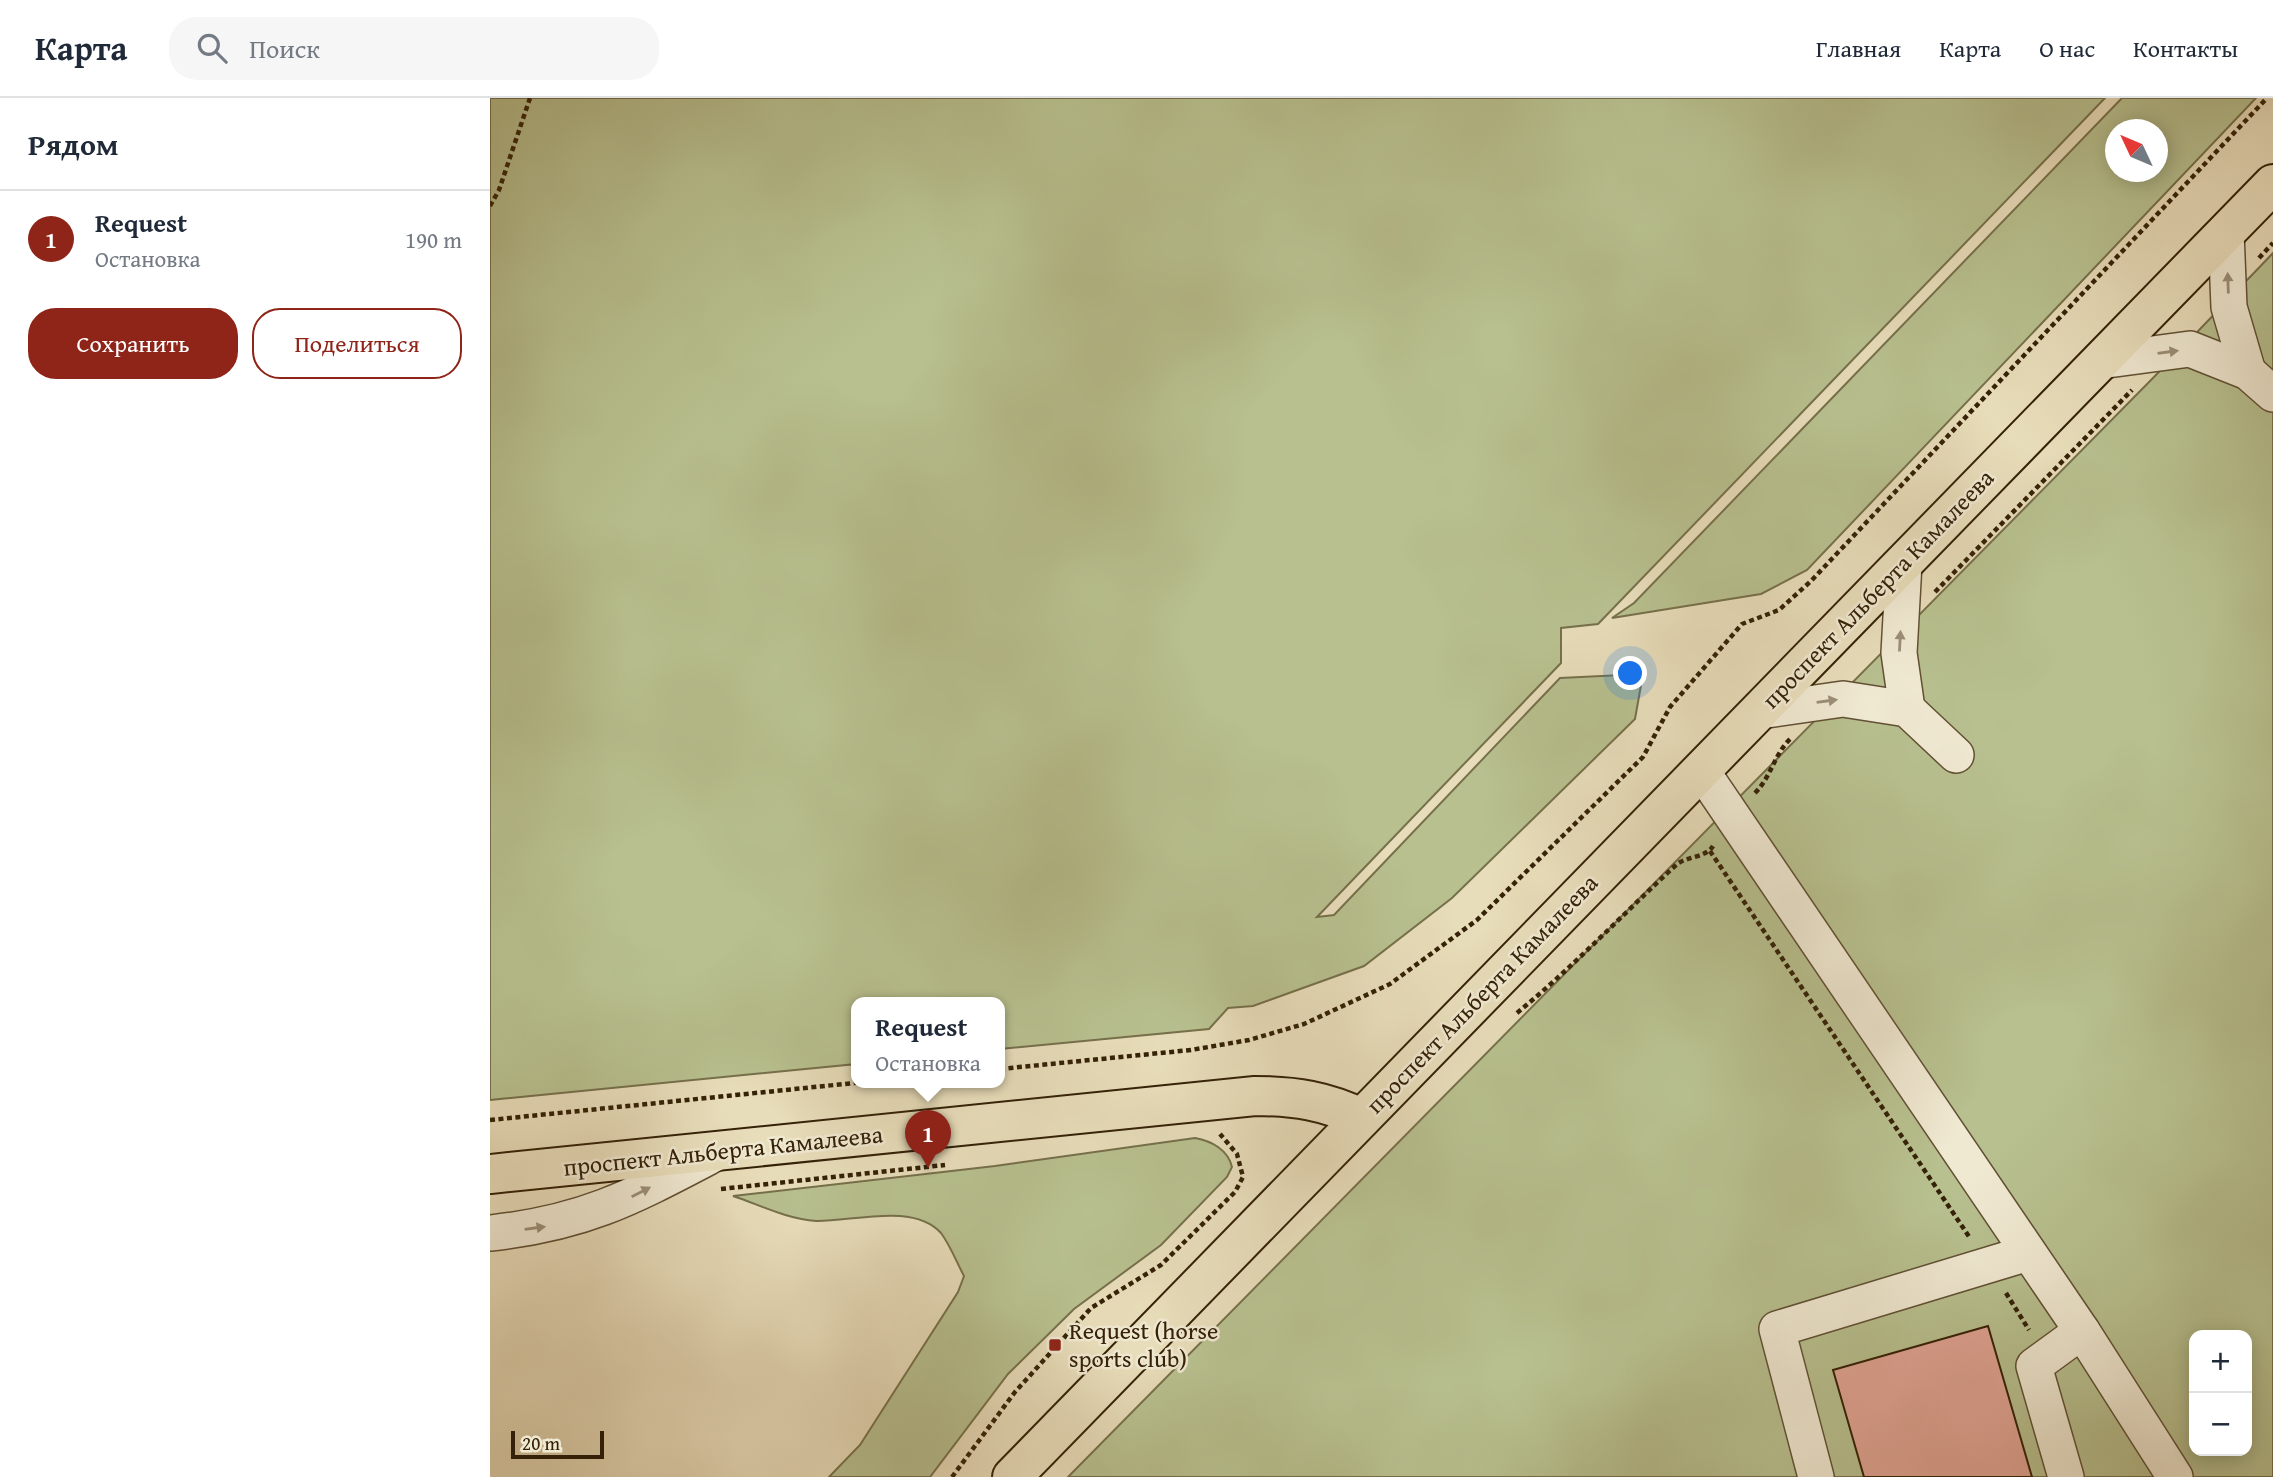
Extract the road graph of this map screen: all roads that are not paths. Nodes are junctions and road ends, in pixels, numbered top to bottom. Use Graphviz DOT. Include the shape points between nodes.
graph roads {
  1 [pos="2273,184"];
  2 [pos="2226,232"];
  3 [pos="2100,361"];
  4 [pos="2261,383"];
  5 [pos="1904,563"];
  6 [pos="1907,709"];
  7 [pos="1760,711"];
  8 [pos="1956,755"];
  9 [pos="1701,770"];
  10 [pos="1361,1118"];
  11 [pos="718,1152"];
  12 [pos="490,1174"];
  13 [pos="490,1233"];
  14 [pos="2028,1252"];
  15 [pos="2082,1331"];
  16 [pos="1012,1477"];
  17 [pos="1815,1477"];
  18 [pos="2066,1477"];
  19 [pos="2175,1477"];
  1 -- 2 [label="main road, проспект Альберта Камалеева"];
  2 -- 3 [label="main road, проспект Альберта Камалеева"];
  4 -- 2 [label="lane, one-way" via="2228,307"];
  3 -- 4 [label="lane, one-way" via="2190,349"];
  3 -- 5 [label="main road, проспект Альберта Камалеева"];
  6 -- 5 [label="lane, one-way" via="1899,653"];
  5 -- 7 [label="main road, проспект Альберта Камалеева"];
  7 -- 6 [label="lane, one-way" via="1843,699"];
  6 -- 8 [label="lane"];
  7 -- 9 [label="main road, проспект Альберта Камалеева"];
  9 -- 10 [label="main road, проспект Альберта Камалеева"];
  9 -- 14 [label="lane"];
  10 -- 11 [label="main road, проспект Альберта Камалеева" via="1334,1105 1296,1096 1255,1096"];
  10 -- 16 [label="main road"];
  11 -- 12 [label="main road, проспект Альберта Камалеева"];
  13 -- 11 [label="lane, one-way" via="545,1227 603,1210"];
  14 -- 15 [label="lane"];
  14 -- 17 [label="lane" via="1777,1329"];
  15 -- 18 [label="lane" via="2034,1366"];
  15 -- 19 [label="lane"];
}
